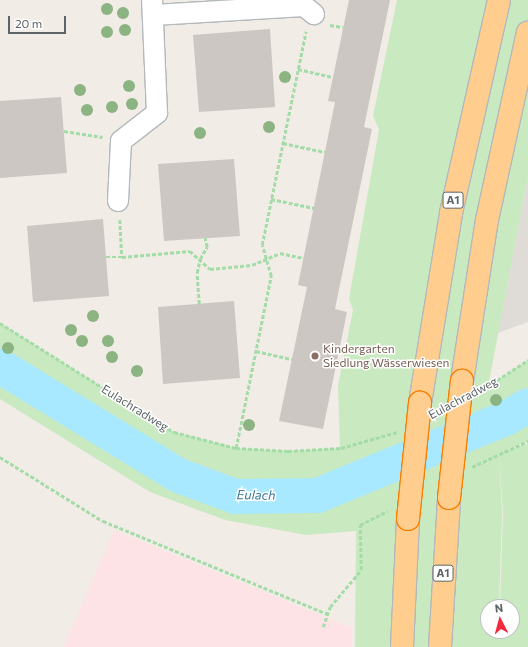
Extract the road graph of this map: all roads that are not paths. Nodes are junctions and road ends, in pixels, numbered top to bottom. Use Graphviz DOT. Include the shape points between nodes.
graph roads {
  1 [pos="499,0"];
  2 [pos="153,8"];
  3 [pos="314,14"];
  4 [pos="528,32"];
  5 [pos="118,201"];
  6 [pos="402,647"];
  7 [pos="440,647"];
  1 -- 6 [label="highway, A1, bridge" via="451,213 420,403 408,519"];
  2 -- 3 [label="lane" via="304,6"];
  2 -- 5 [label="lane" via="157,113 122,141"];
  4 -- 7 [label="highway, A1, bridge" via="487,220 468,388 449,498"];
}
